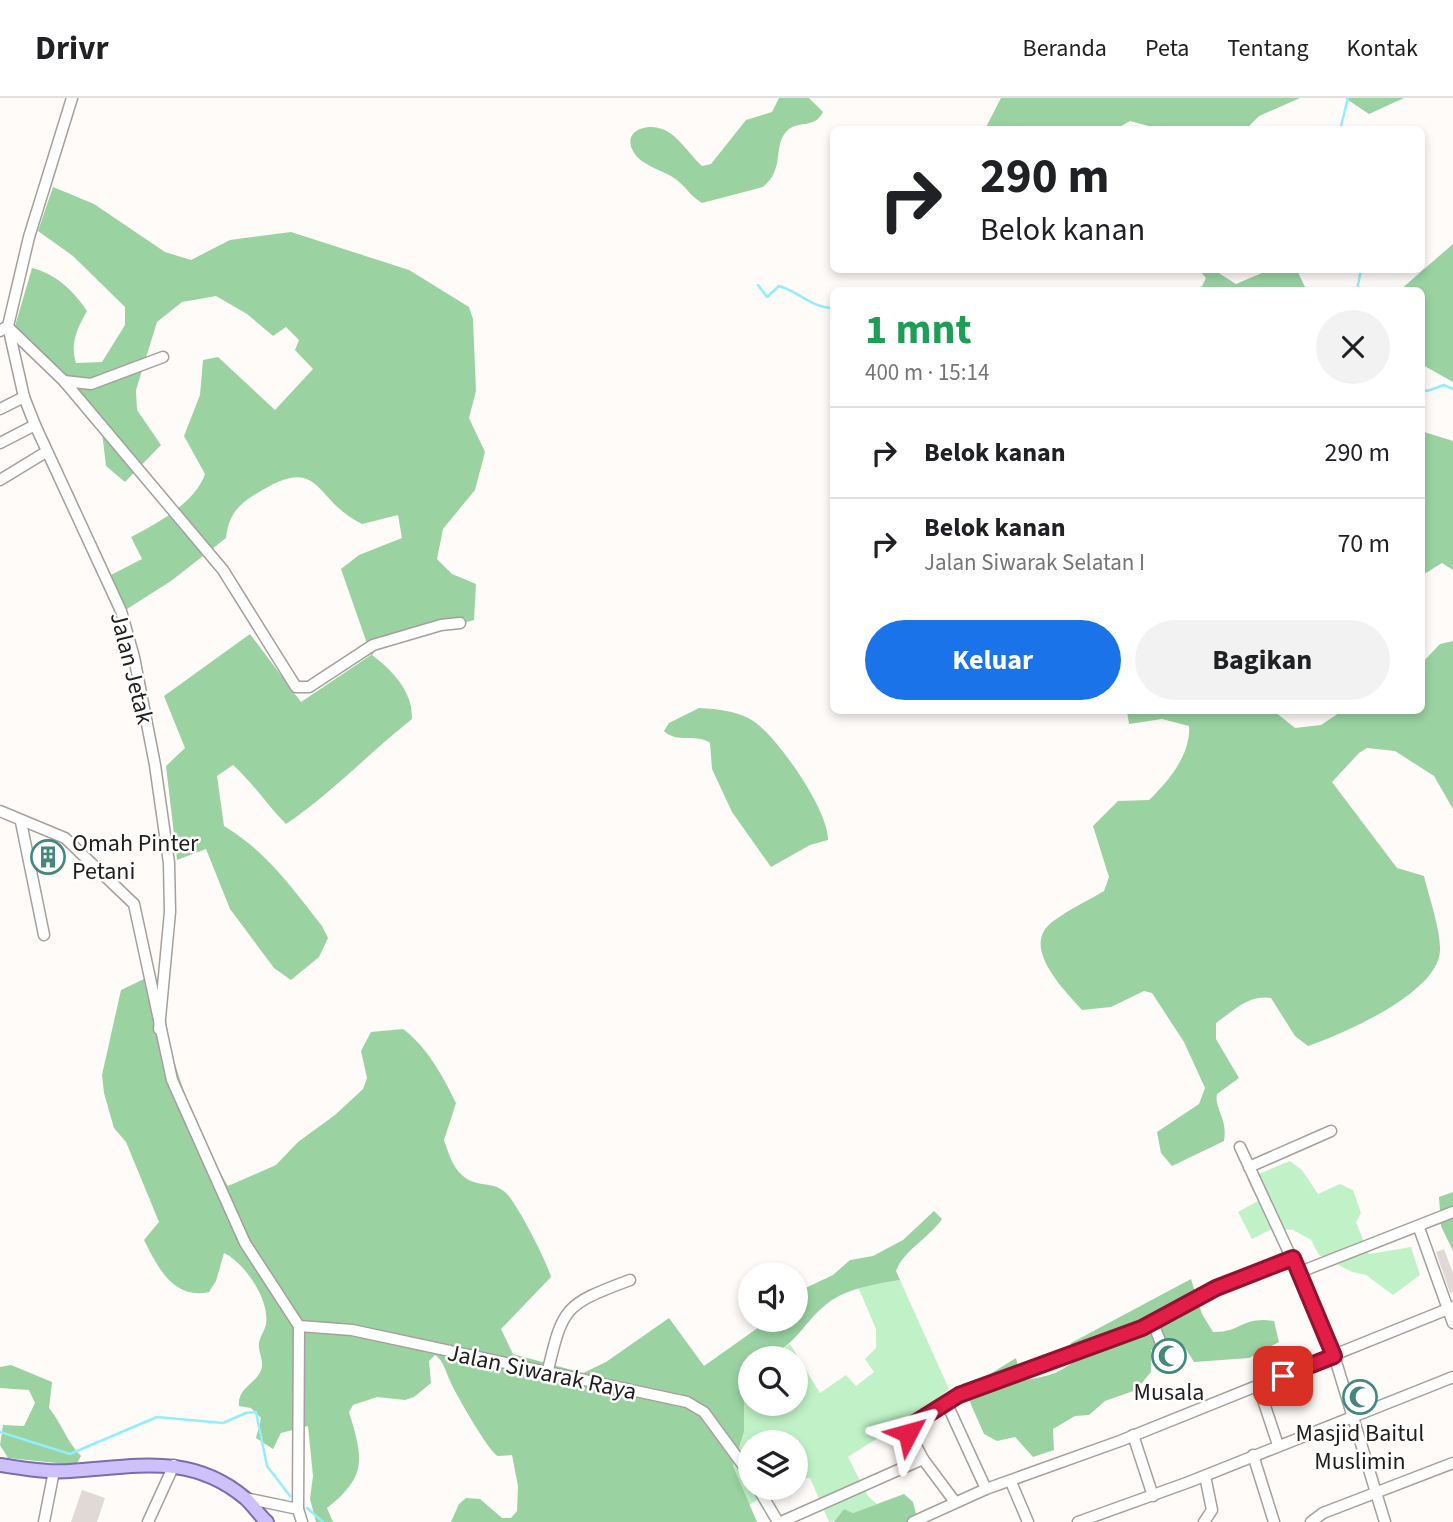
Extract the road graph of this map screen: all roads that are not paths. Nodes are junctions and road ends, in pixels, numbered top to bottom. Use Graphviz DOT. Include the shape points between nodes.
graph roads {
  1 [pos="72,98"];
  2 [pos="4,329"];
  3 [pos="163,357"];
  4 [pos="64,380"];
  5 [pos="24,397"];
  6 [pos="0,409"];
  7 [pos="35,425"];
  8 [pos="0,443"];
  9 [pos="46,452"];
  10 [pos="0,480"];
  11 [pos="460,623"];
  12 [pos="0,811"];
  13 [pos="21,822"];
  14 [pos="44,934"];
  15 [pos="159,1029"];
  16 [pos="1332,1131"];
  17 [pos="1240,1147"];
  18 [pos="1249,1167"];
  19 [pos="1453,1212"];
  20 [pos="1419,1228"];
  21 [pos="1293,1258"];
  22 [pos="1300,1272"];
  23 [pos="630,1280"];
  24 [pos="1451,1308"];
  25 [pos="1453,1322"];
  26 [pos="1153,1323"];
  27 [pos="299,1326"];
  28 [pos="1162,1346"];
  29 [pos="1334,1356"];
  30 [pos="547,1374"];
  31 [pos="1453,1377"];
  32 [pos="1258,1385"];
  33 [pos="947,1404"];
  34 [pos="1353,1417"];
  35 [pos="1133,1435"];
  36 [pos="1278,1445"];
  37 [pos="1252,1455"];
  38 [pos="738,1459"];
  39 [pos="923,1459"];
  40 [pos="1453,1463"];
  41 [pos="0,1465"];
  42 [pos="174,1465"];
  43 [pos="54,1471"];
  44 [pos="1205,1476"];
  45 [pos="1010,1482"];
  46 [pos="986,1489"];
  47 [pos="1376,1493"];
  48 [pos="1153,1496"];
  49 [pos="244,1498"];
  50 [pos="766,1500"];
  51 [pos="955,1502"];
  52 [pos="298,1509"];
  53 [pos="44,1522"];
  54 [pos="148,1522"];
  55 [pos="267,1522"];
  56 [pos="302,1522"];
  57 [pos="780,1522"];
  58 [pos="913,1522"];
  59 [pos="1028,1522"];
  60 [pos="1078,1522"];
  61 [pos="1204,1522"];
  62 [pos="1274,1522"];
  63 [pos="1311,1522"];
  64 [pos="1385,1522"];
  1 -- 2 [label="street"];
  2 -- 4 [label="street"];
  2 -- 5 [label="street, Jalan Jetak"];
  3 -- 4 [label="street" via="91,384"];
  4 -- 11 [label="street" via="223,570 296,687 309,687 373,645"];
  5 -- 6 [label="street"];
  5 -- 7 [label="street, Jalan Jetak"];
  7 -- 8 [label="street"];
  7 -- 9 [label="street, Jalan Jetak"];
  9 -- 10 [label="street"];
  9 -- 15 [label="street, Jalan Jetak" via="121,611 139,684 169,863 170,912"];
  12 -- 13 [label="street"];
  13 -- 14 [label="street"];
  13 -- 15 [label="street" via="65,838 134,904"];
  15 -- 27 [label="street" via="172,1080 244,1243"];
  16 -- 18 [label="street"];
  17 -- 18 [label="street"];
  18 -- 21 [label="street"];
  19 -- 20 [label="street"];
  20 -- 22 [label="street"];
  20 -- 24 [label="street"];
  21 -- 22 [label="street"];
  21 -- 26 [label="street" via="1216,1288"];
  22 -- 29 [label="street"];
  23 -- 30 [label="street" via="567,1311 557,1329"];
  24 -- 25 [label="street"];
  24 -- 29 [label="street"];
  26 -- 28 [label="street"];
  26 -- 33 [label="street" via="959,1395"];
  27 -- 30 [label="street, Jalan Siwarak Raya" via="352,1330"];
  27 -- 52 [label="street"];
  29 -- 32 [label="street"];
  29 -- 34 [label="street"];
  30 -- 38 [label="street, Jalan Siwarak Raya" via="696,1406"];
  31 -- 34 [label="street"];
  32 -- 35 [label="street"];
  32 -- 36 [label="street"];
  33 -- 39 [label="street" via="908,1430"];
  33 -- 46 [label="street"];
  34 -- 36 [label="street"];
  34 -- 47 [label="street"];
  35 -- 45 [label="street"];
  35 -- 48 [label="street"];
  36 -- 37 [label="street"];
  37 -- 44 [label="street"];
  37 -- 62 [label="street"];
  39 -- 51 [label="street"];
  39 -- 57 [label="street"];
  40 -- 47 [label="street"];
  41 -- 43 [label="main road"];
  42 -- 43 [label="main road"];
  42 -- 49 [label="main road" via="215,1480"];
  42 -- 54 [label="street"];
  43 -- 53 [label="street"];
  44 -- 48 [label="street"];
  44 -- 61 [label="street" via="1212,1510"];
  45 -- 46 [label="street"];
  45 -- 59 [label="street"];
  46 -- 51 [label="street"];
  47 -- 63 [label="street"];
  47 -- 64 [label="street"];
  48 -- 60 [label="street"];
  49 -- 52 [label="street"];
  49 -- 55 [label="main road"];
  50 -- 57 [label="street"];
  51 -- 58 [label="street"];
  52 -- 56 [label="street"];
}
